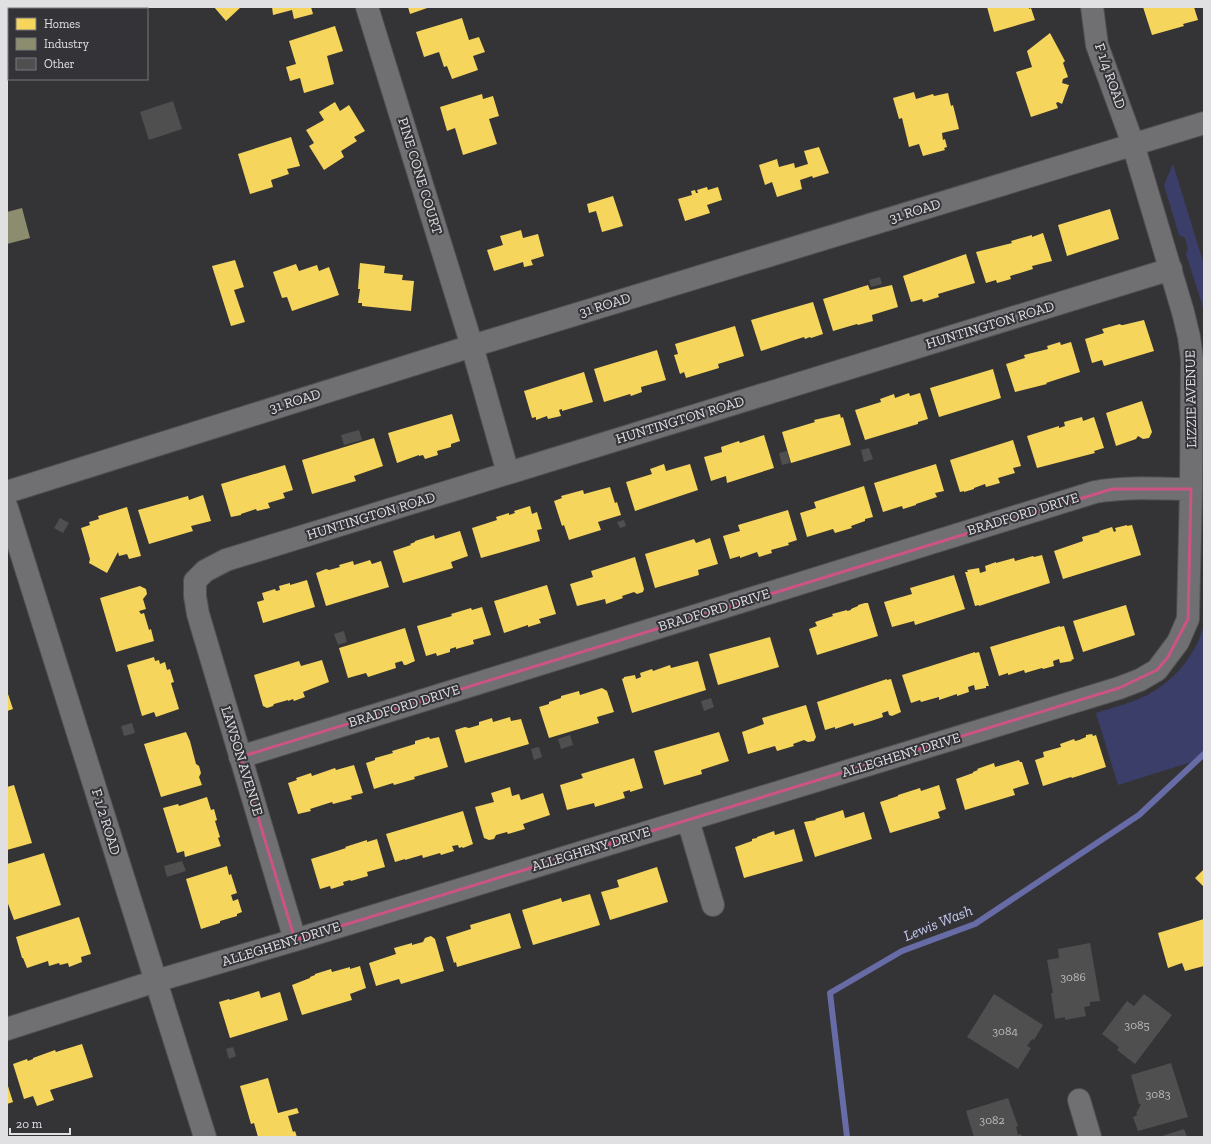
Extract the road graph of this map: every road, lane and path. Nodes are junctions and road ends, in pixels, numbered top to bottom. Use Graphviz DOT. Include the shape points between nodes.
graph roads {
  1 [pos="367,7"];
  2 [pos="1092,7"];
  3 [pos="1204,123"];
  4 [pos="1133,144"];
  5 [pos="1171,269"];
  6 [pos="472,346"];
  7 [pos="508,473"];
  8 [pos="1191,489"];
  9 [pos="7,492"];
  10 [pos="7,508"];
  11 [pos="195,581"];
  12 [pos="1168,657"];
  13 [pos="240,757"];
  14 [pos="688,820"];
  15 [pos="713,905"];
  16 [pos="295,940"];
  17 [pos="156,981"];
  18 [pos="7,1029"];
  19 [pos="1079,1100"];
  20 [pos="205,1137"];
  21 [pos="1090,1137"];
  1 -- 6 [label="street, PINE CONE COURT"];
  2 -- 4 [label="street, F 1/4 ROAD" via="1097,45"];
  3 -- 4 [label="street, 31 ROAD"];
  4 -- 5 [label="street, LIZZIE AVENUE"];
  4 -- 6 [label="street, 31 ROAD"];
  5 -- 7 [label="street, HUNTINGTON ROAD"];
  5 -- 8 [label="street, LIZZIE AVENUE" via="1189,337 1192,359"];
  6 -- 7 [label="street, PINE CONE COURT"];
  6 -- 9 [label="street, 31 ROAD"];
  7 -- 11 [label="street, HUNTINGTON ROAD" via="226,560 205,571"];
  8 -- 12 [label="street, LIZZIE AVENUE" via="1188,619"];
  8 -- 13 [label="street, BRADFORD DRIVE" via="1127,488 1095,492"];
  10 -- 17 [label="street, F 1/2 ROAD"];
  11 -- 13 [label="street, LAWSON AVENUE" via="198,614"];
  12 -- 14 [label="street, ALLEGHENY DRIVE" via="1157,670 1119,688"];
  13 -- 16 [label="street, LAWSON AVENUE"];
  14 -- 15 [label="street"];
  14 -- 16 [label="street, ALLEGHENY DRIVE"];
  16 -- 17 [label="street, ALLEGHENY DRIVE"];
  17 -- 18 [label="street, ALLEGHENY DRIVE"];
  17 -- 20 [label="street, F 1/2 ROAD"];
  19 -- 21 [label="street"];
}
